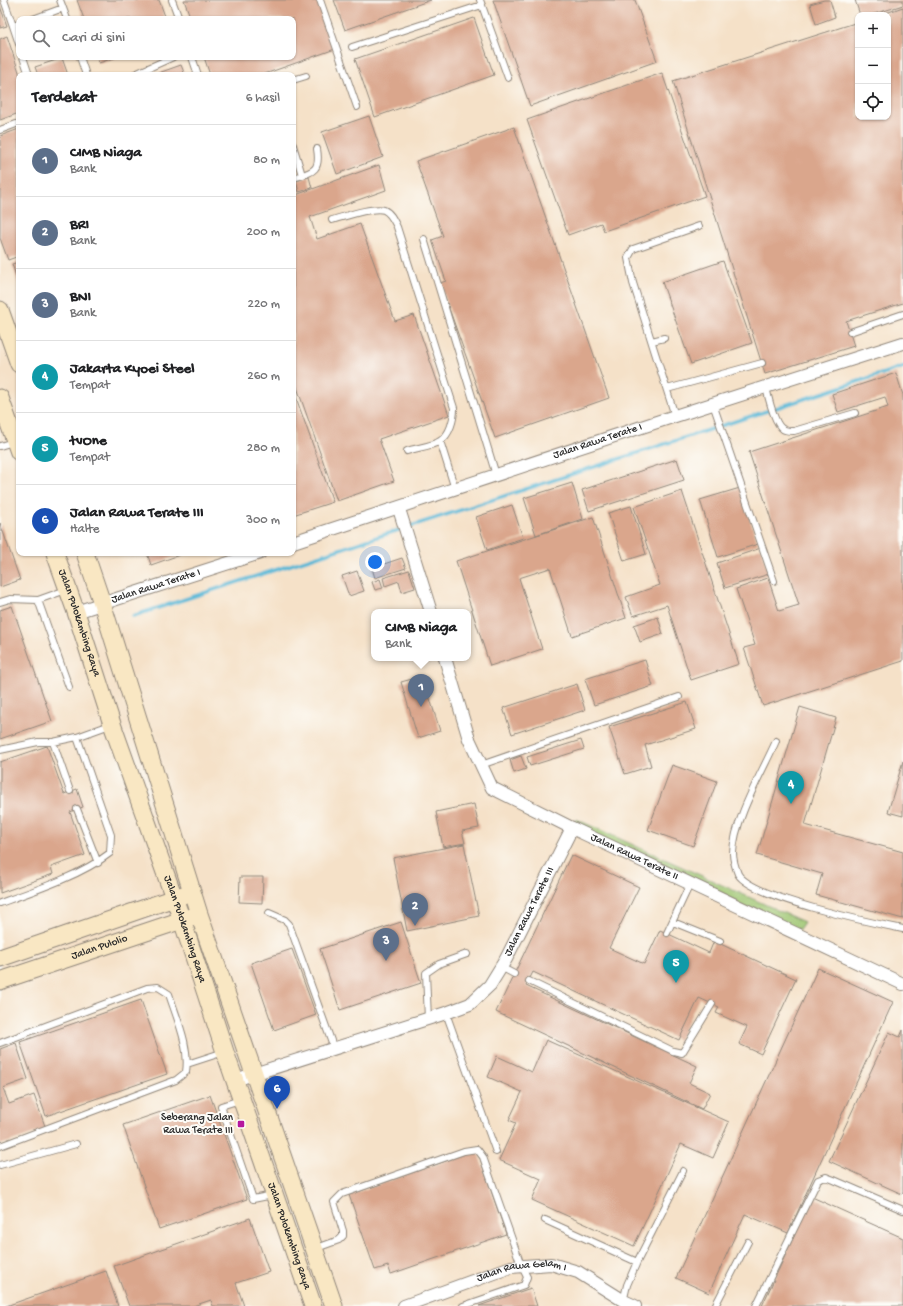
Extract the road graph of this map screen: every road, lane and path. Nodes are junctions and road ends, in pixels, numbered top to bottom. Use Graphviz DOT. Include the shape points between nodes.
graph roads {
  1 [pos="4,0"];
  2 [pos="60,0"];
  3 [pos="172,0"];
  4 [pos="320,0"];
  5 [pos="481,3"];
  6 [pos="63,8"];
  7 [pos="41,16"];
  8 [pos="66,16"];
  9 [pos="178,16"];
  10 [pos="16,25"];
  11 [pos="352,47"];
  12 [pos="24,60"];
  13 [pos="81,60"];
  14 [pos="166,60"];
  15 [pos="193,60"];
  16 [pos="28,72"];
  17 [pos="85,72"];
  18 [pos="140,72"];
  19 [pos="197,72"];
  20 [pos="306,76"];
  21 [pos="508,78"];
  22 [pos="296,79"];
  23 [pos="356,107"];
  24 [pos="16,124"];
  25 [pos="0,130"];
  26 [pos="317,149"];
  27 [pos="296,155"];
  28 [pos="302,175"];
  29 [pos="296,177"];
  30 [pos="332,220"];
  31 [pos="699,226"];
  32 [pos="424,239"];
  33 [pos="0,310"];
  34 [pos="903,314"];
  35 [pos="850,332"];
  36 [pos="664,338"];
  37 [pos="652,341"];
  38 [pos="903,343"];
  39 [pos="16,355"];
  40 [pos="762,363"];
  41 [pos="766,387"];
  42 [pos="667,389"];
  43 [pos="0,398"];
  44 [pos="713,404"];
  45 [pos="855,413"];
  46 [pos="676,416"];
  47 [pos="440,441"];
  48 [pos="11,446"];
  49 [pos="407,451"];
  50 [pos="496,475"];
  51 [pos="455,489"];
  52 [pos="401,514"];
  53 [pos="296,541"];
  54 [pos="56,556"];
  55 [pos="86,556"];
  56 [pos="251,556"];
  57 [pos="774,581"];
  58 [pos="68,590"];
  59 [pos="38,600"];
  60 [pos="0,602"];
  61 [pos="102,603"];
  62 [pos="430,609"];
  63 [pos="76,612"];
  64 [pos="446,661"];
  65 [pos="69,688"];
  66 [pos="679,697"];
  67 [pos="112,724"];
  68 [pos="77,737"];
  69 [pos="776,741"];
  70 [pos="53,742"];
  71 [pos="0,750"];
  72 [pos="480,764"];
  73 [pos="70,791"];
  74 [pos="76,809"];
  75 [pos="572,828"];
  76 [pos="98,863"];
  77 [pos="690,884"];
  78 [pos="192,892"];
  79 [pos="174,898"];
  80 [pos="0,903"];
  81 [pos="268,913"];
  82 [pos="199,914"];
  83 [pos="182,920"];
  84 [pos="673,922"];
  85 [pos="903,929"];
  86 [pos="667,933"];
  87 [pos="720,941"];
  88 [pos="467,954"];
  89 [pos="0,958"];
  90 [pos="501,967"];
  91 [pos="514,974"];
  92 [pos="0,981"];
  93 [pos="529,981"];
  94 [pos="903,984"];
  95 [pos="712,1004"];
  96 [pos="446,1013"];
  97 [pos="428,1018"];
  98 [pos="0,1043"];
  99 [pos="334,1049"];
  100 [pos="225,1052"];
  101 [pos="187,1064"];
  102 [pos="254,1074"];
  103 [pos="235,1080"];
  104 [pos="76,1144"];
  105 [pos="0,1146"];
  106 [pos="496,1152"];
  107 [pos="0,1165"];
  108 [pos="683,1171"];
  109 [pos="903,1210"];
  110 [pos="545,1220"];
  111 [pos="748,1242"];
  112 [pos="314,1249"];
  113 [pos="637,1262"];
  114 [pos="521,1265"];
  115 [pos="623,1304"];
  116 [pos="313,1306"];
  117 [pos="334,1306"];
  118 [pos="404,1306"];
  119 [pos="463,1306"];
  120 [pos="635,1306"];
  121 [pos="715,1306"];
  122 [pos="756,1306"];
  1 -- 10 [label="lane"];
  2 -- 6 [label="lane"];
  3 -- 9 [label="lane"];
  4 -- 23 [label="lane"];
  5 -- 11 [label="lane"];
  5 -- 21 [label="lane"];
  6 -- 7 [label="lane"];
  6 -- 8 [label="lane"];
  12 -- 16 [label="lane"];
  13 -- 17 [label="lane"];
  14 -- 18 [label="lane"];
  15 -- 19 [label="lane"];
  20 -- 22 [label="lane"];
  24 -- 25 [label="lane"];
  26 -- 28 [label="lane" via="318,166 312,172"];
  27 -- 28 [label="lane"];
  28 -- 29 [label="lane"];
  30 -- 47 [label="lane" via="372,210 383,210 392,216 454,408 451,426"];
  31 -- 37 [label="lane" via="633,249 628,258 633,283"];
  32 -- 50 [label="lane"];
  33 -- 39 [label="street"];
  34 -- 35 [label="lane"];
  36 -- 37 [label="lane"];
  37 -- 42 [label="lane"];
  38 -- 41 [label="street, Jalan Rawa Terate I"];
  40 -- 42 [label="lane"];
  41 -- 44 [label="street, Jalan Rawa Terate I"];
  41 -- 45 [label="lane" via="776,419 784,430 794,431"];
  42 -- 46 [label="lane"];
  43 -- 48 [label="street"];
  44 -- 46 [label="street, Jalan Rawa Terate I"];
  44 -- 57 [label="lane"];
  46 -- 50 [label="street, Jalan Rawa Terate I"];
  47 -- 49 [label="lane"];
  47 -- 51 [label="lane"];
  50 -- 51 [label="street, Jalan Rawa Terate I"];
  51 -- 52 [label="street, Jalan Rawa Terate I"];
  52 -- 53 [label="street, Jalan Rawa Terate I"];
  52 -- 62 [label="street"];
  54 -- 58 [label="street, Jalan Pulokambing Raya"];
  55 -- 61 [label="street, Jalan Pulokambing Raya"];
  56 -- 61 [label="street, Jalan Rawa Terate I"];
  58 -- 59 [label="lane"];
  58 -- 63 [label="street, Jalan Pulokambing Raya"];
  59 -- 60 [label="lane" via="10,599"];
  59 -- 65 [label="lane"];
  61 -- 63 [label="street, Jalan Rawa Terate I"];
  61 -- 78 [label="street, Jalan Pulokambing Raya"];
  63 -- 67 [label="street, Jalan Pulokambing Raya"];
  64 -- 72 [label="street, Jalan Rawa Terate II" via="469,739"];
  66 -- 72 [label="lane"];
  67 -- 68 [label="lane"];
  67 -- 79 [label="street, Jalan Pulokambing Raya"];
  68 -- 70 [label="lane"];
  68 -- 76 [label="lane" via="111,835 110,853"];
  69 -- 85 [label="lane" via="738,824 733,855 739,875 766,894 858,920"];
  70 -- 71 [label="lane" via="38,742"];
  70 -- 73 [label="lane"];
  72 -- 75 [label="street, Jalan Rawa Terate II" via="492,788"];
  74 -- 76 [label="lane"];
  75 -- 77 [label="street, Jalan Rawa Terate II"];
  75 -- 90 [label="street, Jalan Rawa Terate III"];
  76 -- 80 [label="lane"];
  77 -- 84 [label="lane"];
  77 -- 94 [label="street, Jalan Rawa Terate II"];
  78 -- 79 [label="street, Jalan Pulolio"];
  78 -- 82 [label="street, Jalan Pulokambing Raya"];
  79 -- 83 [label="street, Jalan Pulokambing Raya"];
  79 -- 89 [label="street, Jalan Pulolio"];
  81 -- 99 [label="lane" via="285,920 288,924"];
  82 -- 83 [label="street, Jalan Pulolio"];
  82 -- 102 [label="street, Jalan Pulokambing Raya"];
  83 -- 92 [label="street, Jalan Pulolio"];
  83 -- 100 [label="street, Jalan Pulokambing Raya"];
  84 -- 86 [label="lane"];
  84 -- 87 [label="lane"];
  88 -- 97 [label="lane" via="439,964 426,974"];
  90 -- 91 [label="lane"];
  90 -- 96 [label="street, Jalan Rawa Terate III" via="482,994 470,1004"];
  93 -- 95 [label="lane" via="673,1051 682,1053"];
  96 -- 97 [label="street, Jalan Rawa Terate III"];
  96 -- 106 [label="lane"];
  97 -- 99 [label="street, Jalan Rawa Terate III"];
  98 -- 101 [label="lane" via="147,988 158,987 170,994 186,1049"];
  99 -- 102 [label="street, Jalan Rawa Terate III"];
  100 -- 101 [label="lane"];
  100 -- 103 [label="street, Jalan Pulokambing Raya"];
  101 -- 105 [label="lane" via="186,1072 176,1080"];
  102 -- 103 [label="street, Jalan Rawa Terate III"];
  102 -- 112 [label="street, Jalan Pulokambing Raya"];
  103 -- 116 [label="street, Jalan Pulokambing Raya"];
  104 -- 107 [label="lane"];
  108 -- 113 [label="lane"];
  109 -- 122 [label="lane" via="826,1177 818,1180"];
  110 -- 113 [label="lane"];
  111 -- 121 [label="lane"];
  112 -- 114 [label="lane" via="339,1240 343,1236 334,1202 342,1194 464,1151 477,1149 483,1157"];
  112 -- 117 [label="street, Jalan Pulokambing Raya"];
  113 -- 115 [label="lane" via="627,1285"];
  114 -- 115 [label="street, Jalan Rawa Gelam I" via="551,1264 578,1272"];
  114 -- 118 [label="street, Jalan Rawa Gelam I"];
  114 -- 119 [label="lane" via="527,1277 524,1285"];
  115 -- 120 [label="street, Jalan Rawa Gelam I"];
}
